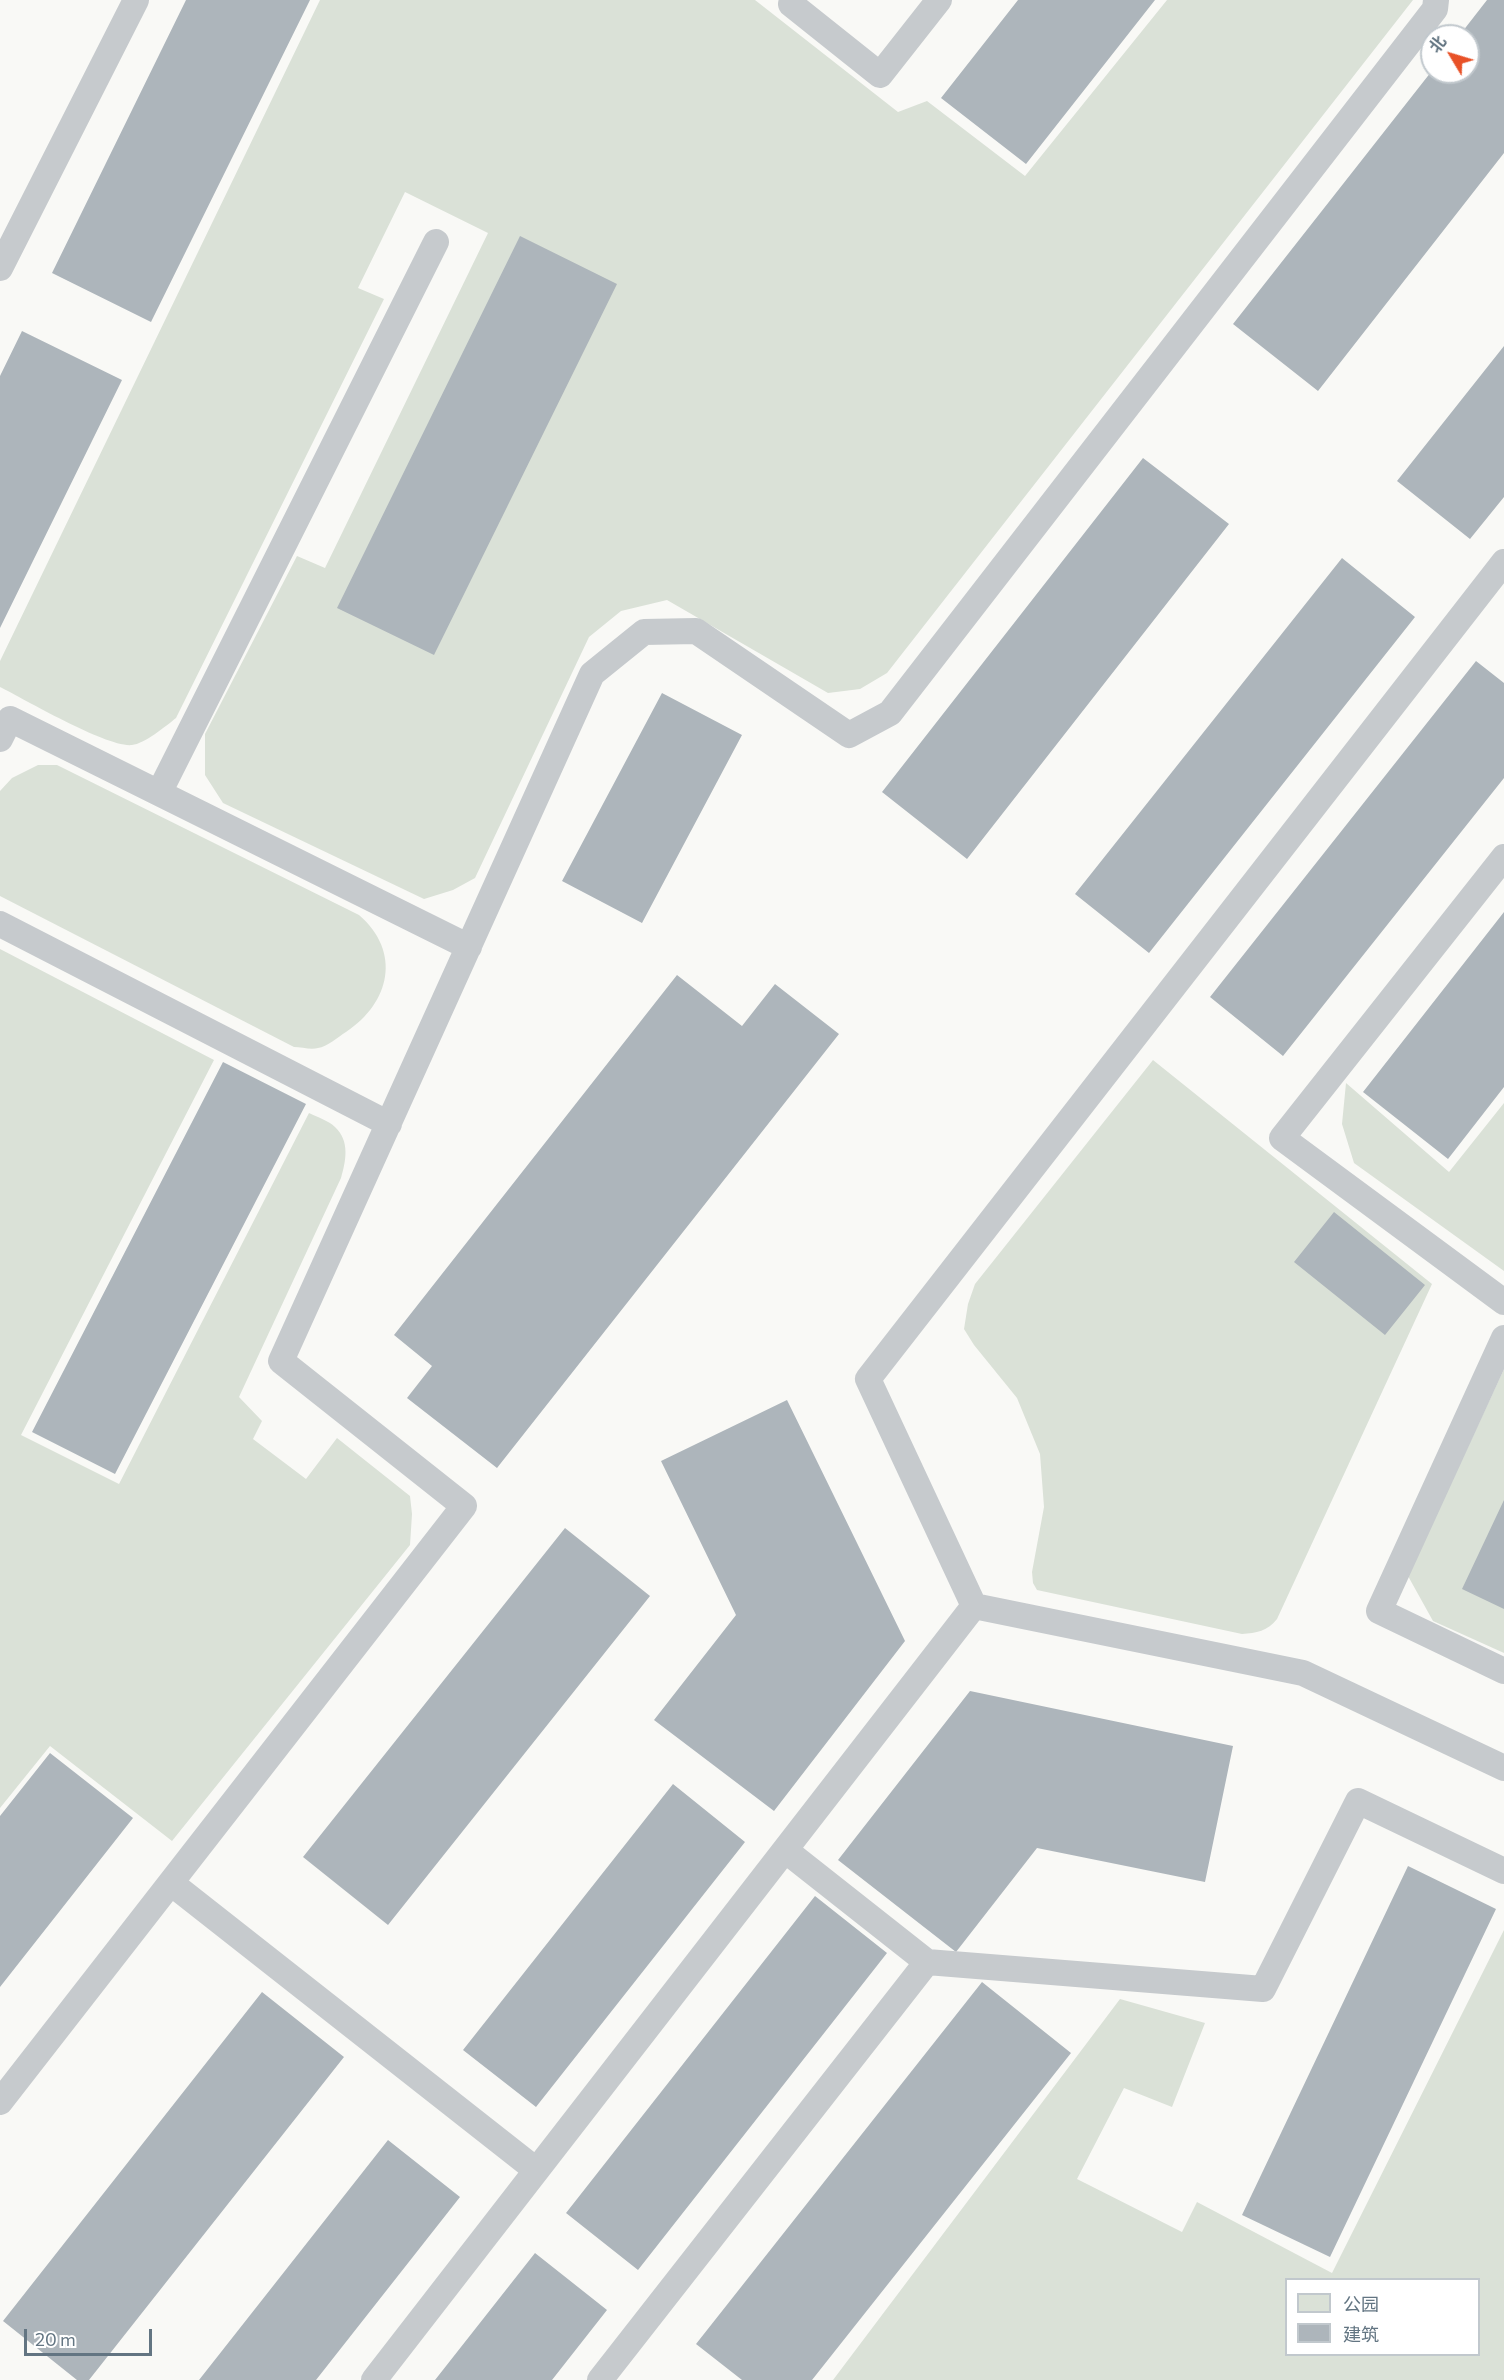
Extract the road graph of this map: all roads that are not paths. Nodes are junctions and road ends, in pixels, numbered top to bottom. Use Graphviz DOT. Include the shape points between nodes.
graph roads {
  1 [pos="136,0"];
  2 [pos="794,0"];
  3 [pos="939,0"];
  4 [pos="1436,0"];
  5 [pos="436,242"];
  6 [pos="0,268"];
  7 [pos="1504,562"];
  8 [pos="0,739"];
  9 [pos="159,793"];
  10 [pos="1504,856"];
  11 [pos="0,924"];
  12 [pos="469,947"];
  13 [pos="389,1124"];
  14 [pos="1504,1302"];
  15 [pos="1504,1338"];
  16 [pos="974,1606"];
  17 [pos="1504,1671"];
  18 [pos="1504,1768"];
  19 [pos="785,1850"];
  20 [pos="1504,1871"];
  21 [pos="171,1883"];
  22 [pos="927,1962"];
  23 [pos="0,2102"];
  24 [pos="537,2170"];
  25 [pos="374,2380"];
  26 [pos="600,2380"];
  1 -- 6 [label="lane"];
  2 -- 3 [label="lane" via="792,4 880,75"];
  4 -- 12 [label="lane" via="1435,9 890,713 849,735 696,631 644,632 592,674"];
  5 -- 9 [label="lane"];
  7 -- 16 [label="lane" via="868,1379"];
  8 -- 9 [label="lane" via="10,719"];
  9 -- 12 [label="lane"];
  10 -- 14 [label="lane" via="1282,1137"];
  11 -- 13 [label="lane"];
  12 -- 13 [label="lane"];
  13 -- 21 [label="lane" via="281,1361 464,1506"];
  15 -- 17 [label="lane" via="1379,1611"];
  16 -- 18 [label="lane" via="1303,1673"];
  16 -- 19 [label="lane"];
  19 -- 22 [label="lane"];
  19 -- 24 [label="lane"];
  20 -- 22 [label="lane" via="1358,1801 1263,1989"];
  21 -- 23 [label="lane"];
  21 -- 24 [label="lane"];
  22 -- 26 [label="lane"];
  24 -- 25 [label="lane"];
}
